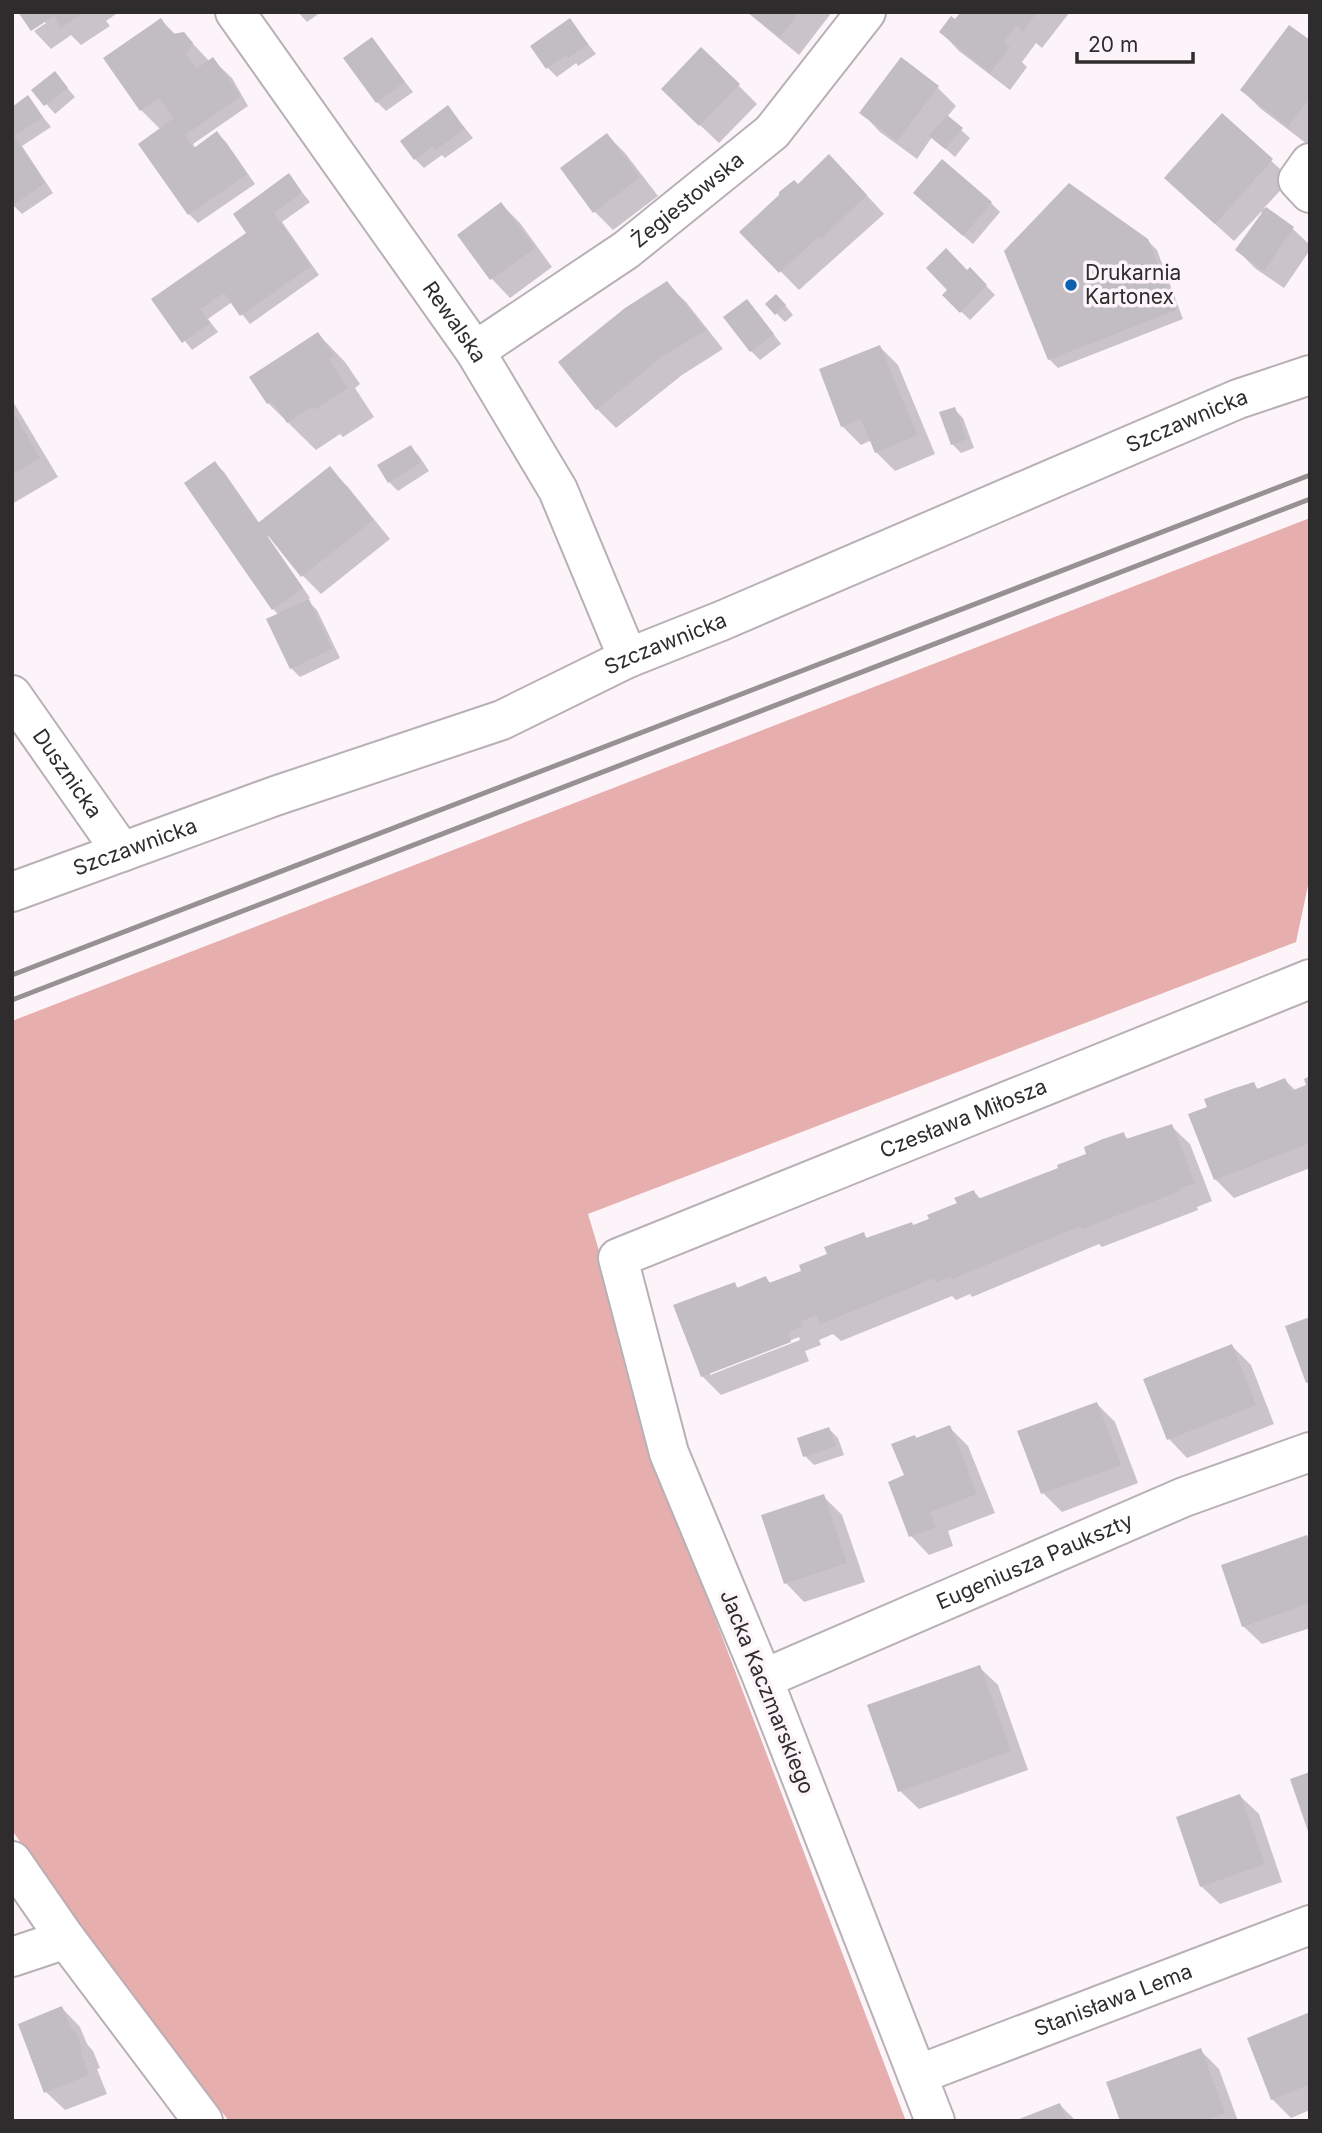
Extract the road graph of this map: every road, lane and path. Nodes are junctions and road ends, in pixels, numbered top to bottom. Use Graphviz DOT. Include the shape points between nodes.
graph roads {
  1 [pos="235,12"];
  2 [pos="866,12"];
  3 [pos="1310,163"];
  4 [pos="1310,193"];
  5 [pos="475,351"];
  6 [pos="1310,375"];
  7 [pos="628,658"];
  8 [pos="12,695"];
  9 [pos="122,852"];
  10 [pos="12,892"];
  11 [pos="1310,979"];
  12 [pos="618,1258"];
  13 [pos="1310,1452"];
  14 [pos="763,1679"];
  15 [pos="12,1861"];
  16 [pos="1310,1926"];
  17 [pos="66,1938"];
  18 [pos="12,1957"];
  19 [pos="917,2074"];
  20 [pos="203,2121"];
  21 [pos="935,2121"];
  1 -- 5 [label="street, Rewalska"];
  2 -- 5 [label="street, Żegiestowska" via="772,132 626,250"];
  3 -- 4 [label="street" via="1298,180"];
  5 -- 7 [label="street, Rewalska" via="558,490"];
  6 -- 7 [label="street, Szczawnicka" via="1238,399"];
  7 -- 9 [label="street, Szczawnicka" via="502,720"];
  8 -- 9 [label="street, Dusznicka"];
  9 -- 10 [label="street, Szczawnicka"];
  11 -- 12 [label="street, Czesława Miłosza"];
  12 -- 14 [label="street, Jacka Kaczmarskiego" via="669,1453"];
  13 -- 14 [label="street, Eugeniusza Paukszty" via="1184,1497"];
  14 -- 19 [label="street, Jacka Kaczmarskiego"];
  15 -- 17 [label="street"];
  16 -- 19 [label="street, Stanisława Lema"];
  17 -- 18 [label="street"];
  17 -- 20 [label="street"];
  19 -- 21 [label="street, Jacka Kaczmarskiego"];
}
